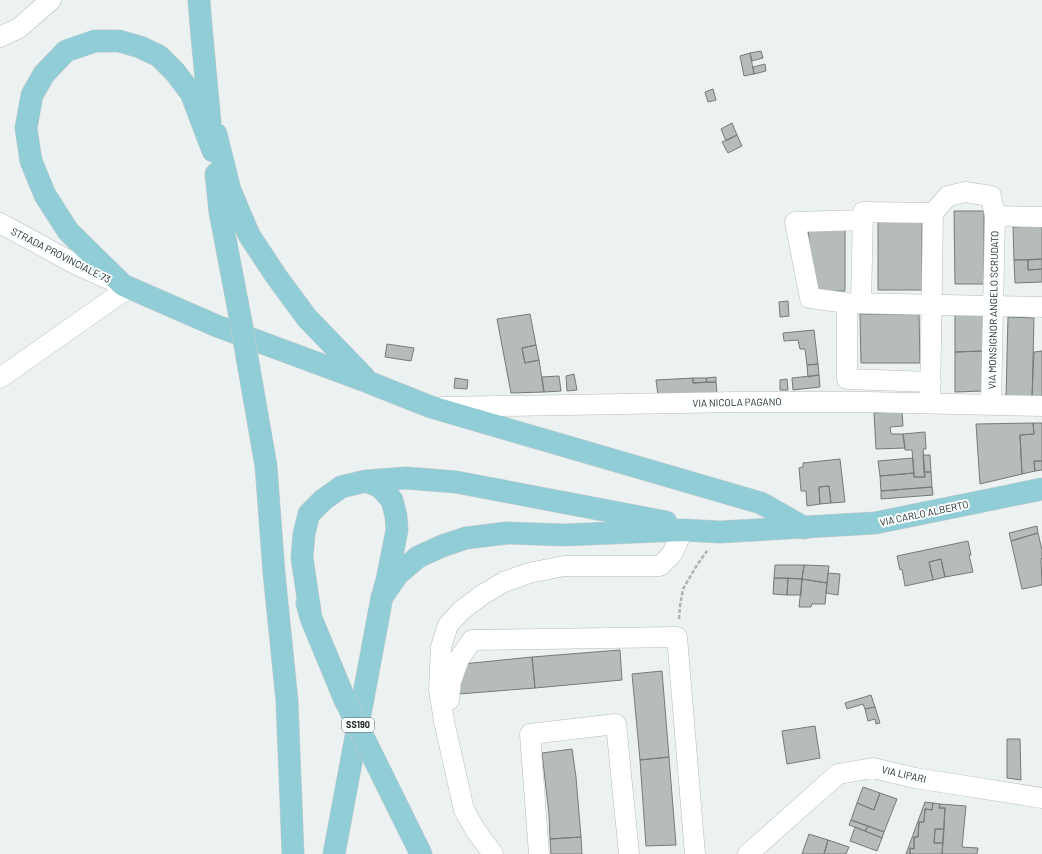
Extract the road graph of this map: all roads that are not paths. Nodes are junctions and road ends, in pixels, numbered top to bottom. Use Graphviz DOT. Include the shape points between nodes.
graph roads {
  1 [pos="51,0"];
  2 [pos="199,0"];
  3 [pos="0,37"];
  4 [pos="208,102"];
  5 [pos="214,151"];
  6 [pos="933,213"];
  7 [pos="995,216"];
  8 [pos="1042,217"];
  9 [pos="863,220"];
  10 [pos="0,223"];
  11 [pos="126,287"];
  12 [pos="854,303"];
  13 [pos="932,305"];
  14 [pos="993,306"];
  15 [pos="1042,307"];
  16 [pos="0,378"];
  17 [pos="368,382"];
  18 [pos="931,382"];
  19 [pos="930,403"];
  20 [pos="991,405"];
  21 [pos="1042,406"];
  22 [pos="431,407"];
  23 [pos="266,466"];
  24 [pos="366,481"];
  25 [pos="1042,489"];
  26 [pos="805,528"];
  27 [pos="683,530"];
  28 [pos="720,532"];
  29 [pos="382,597"];
  30 [pos="311,618"];
  31 [pos="444,721"];
  32 [pos="1042,798"];
  33 [pos="293,854"];
  34 [pos="334,854"];
  35 [pos="421,854"];
  36 [pos="493,854"];
  37 [pos="539,854"];
  38 [pos="629,854"];
  39 [pos="695,854"];
  40 [pos="748,854"];
  1 -- 3 [label="street" via="19,28"];
  2 -- 4 [label="main road"];
  4 -- 5 [label="main road"];
  4 -- 17 [label="main road" via="230,190 249,235 307,318"];
  5 -- 11 [label="main road" via="191,93 159,56 146,50 119,41 95,41 66,51 44,74 32,95 26,128 31,161 45,195 68,231"];
  5 -- 23 [label="main road, bridge" via="220,212"];
  6 -- 7 [label="street, VIA MONSIGNOR ANGELO SCRUDATO" via="948,196 965,192 991,196"];
  6 -- 9 [label="street" via="863,212"];
  6 -- 13 [label="street"];
  7 -- 8 [label="street"];
  7 -- 14 [label="street, VIA MONSIGNOR ANGELO SCRUDATO"];
  9 -- 12 [label="street"];
  9 -- 12 [label="street" via="795,222 810,298"];
  10 -- 11 [label="street, STRADA PROVINCIALE 73" via="75,264"];
  11 -- 16 [label="street"];
  11 -- 17 [label="main road" via="217,326"];
  12 -- 13 [label="street"];
  12 -- 18 [label="street" via="847,379"];
  13 -- 14 [label="street"];
  13 -- 18 [label="street"];
  14 -- 15 [label="street"];
  14 -- 20 [label="street, VIA MONSIGNOR ANGELO SCRUDATO"];
  17 -- 22 [label="main road"];
  18 -- 19 [label="street"];
  19 -- 20 [label="street, VIA NICOLA PAGANO"];
  19 -- 22 [label="street, VIA NICOLA PAGANO" via="738,402"];
  20 -- 21 [label="street, VIA NICOLA PAGANO"];
  22 -- 26 [label="main road" via="761,503"];
  23 -- 30 [label="main road"];
  23 -- 33 [label="main road" via="287,701"];
  24 -- 28 [label="main road" via="406,478 456,482"];
  24 -- 29 [label="main road" via="380,487 392,500 396,516 397,530"];
  24 -- 30 [label="main road" via="341,488 323,500 309,514 302,558"];
  25 -- 26 [label="main road, VIA CARLO ALBERTO" via="875,523"];
  26 -- 28 [label="main road, VIA CARLO ALBERTO"];
  27 -- 28 [label="main road"];
  27 -- 29 [label="main road, SS190" via="564,535 507,533 466,538 418,557 398,574"];
  27 -- 31 [label="street" via="672,554 660,566 564,566 529,573 504,582 462,610 448,625 440,647 439,690"];
  29 -- 34 [label="main road, SS190"];
  30 -- 35 [label="main road, bridge" via="345,700"];
  31 -- 36 [label="street" via="464,810"];
  31 -- 39 [label="street" via="451,681 459,659 472,640 677,637"];
  32 -- 40 [label="street, VIA LIPARI" via="915,778 873,768 838,774"];
  37 -- 38 [label="street" via="530,734 616,724"];
}
